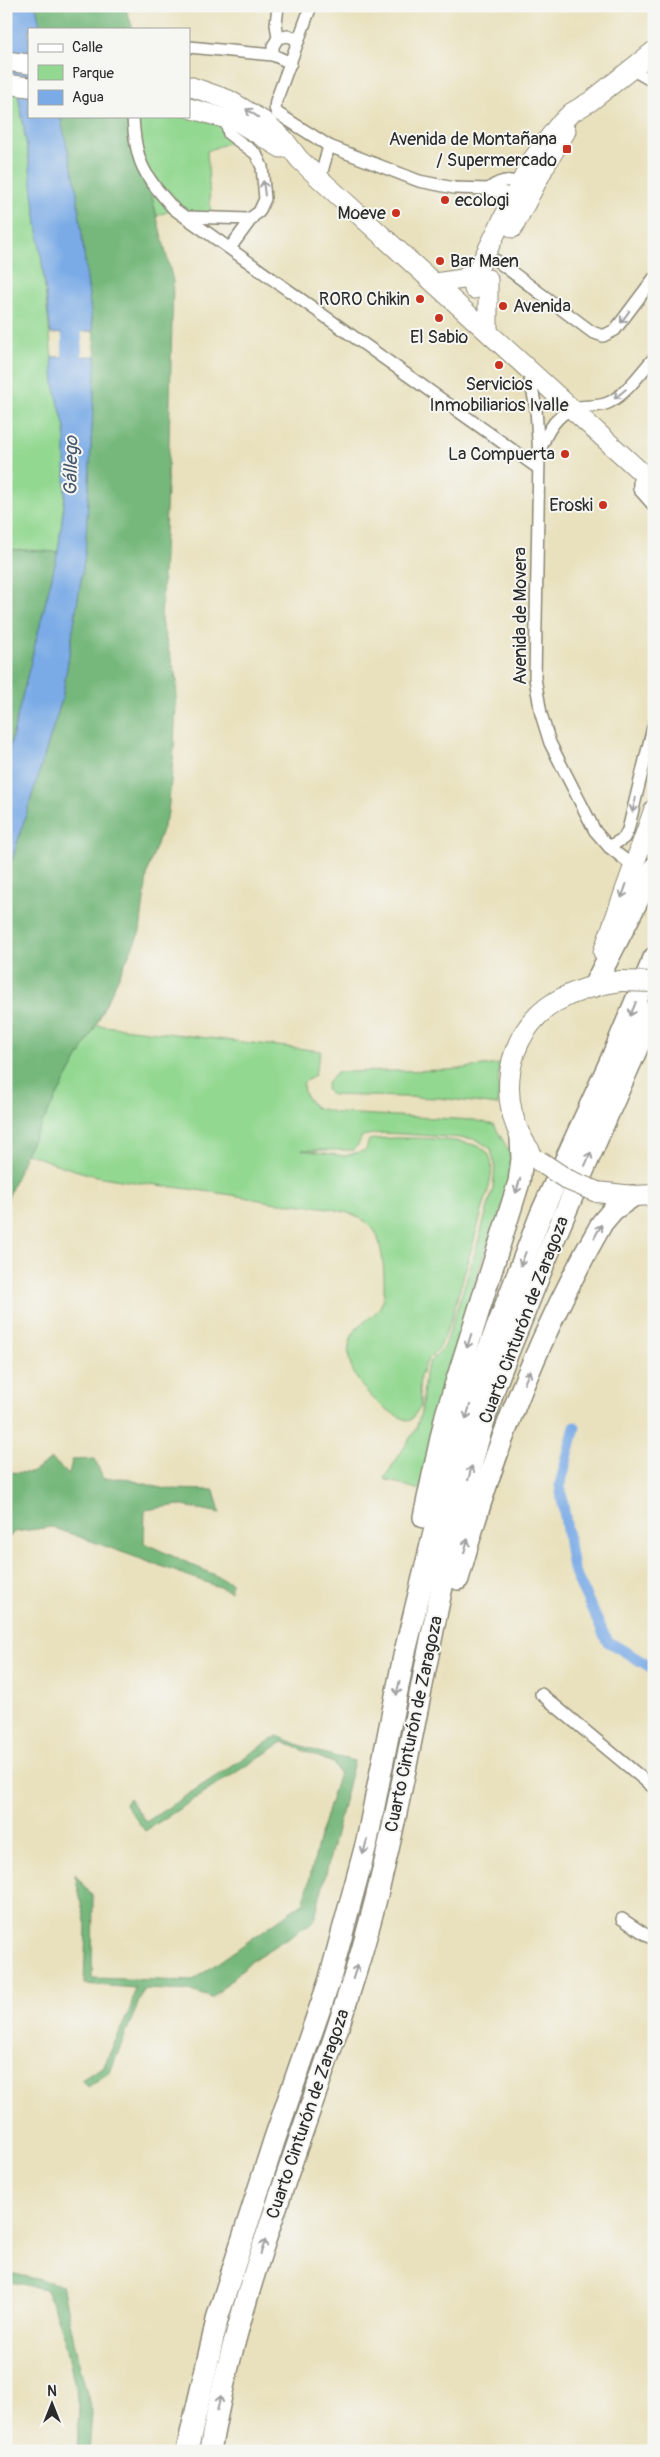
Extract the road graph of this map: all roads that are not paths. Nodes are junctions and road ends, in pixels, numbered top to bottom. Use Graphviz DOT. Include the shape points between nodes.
graph roads {
  1 [pos="278,6"];
  2 [pos="311,6"];
  3 [pos="278,38"];
  4 [pos="299,40"];
  5 [pos="190,47"];
  6 [pos="654,51"];
  7 [pos="274,55"];
  8 [pos="6,61"];
  9 [pos="291,63"];
  10 [pos="28,64"];
  11 [pos="631,69"];
  12 [pos="654,82"];
  13 [pos="6,84"];
  14 [pos="190,86"];
  15 [pos="28,87"];
  16 [pos="190,108"];
  17 [pos="225,117"];
  18 [pos="133,118"];
  19 [pos="329,146"];
  20 [pos="299,159"];
  21 [pos="320,178"];
  22 [pos="488,188"];
  23 [pos="518,196"];
  24 [pos="186,217"];
  25 [pos="252,218"];
  26 [pos="230,248"];
  27 [pos="497,261"];
  28 [pos="654,278"];
  29 [pos="480,279"];
  30 [pos="435,282"];
  31 [pos="460,305"];
  32 [pos="488,332"];
  33 [pos="654,358"];
  34 [pos="528,367"];
  35 [pos="572,408"];
  36 [pos="538,462"];
  37 [pos="639,470"];
  38 [pos="654,484"];
  39 [pos="654,506"];
  40 [pos="654,724"];
  41 [pos="654,809"];
  42 [pos="609,847"];
  43 [pos="643,867"];
  44 [pos="654,958"];
  45 [pos="654,982"];
  46 [pos="589,988"];
  47 [pos="654,1010"];
  48 [pos="522,1138"];
  49 [pos="654,1195"];
  50 [pos="633,1196"];
  51 [pos="404,1656"];
  52 [pos="541,1694"];
  53 [pos="415,1726"];
  54 [pos="654,1788"];
  55 [pos="622,1919"];
  56 [pos="654,1940"];
  57 [pos="187,2451"];
  58 [pos="210,2451"];
  1 -- 3 [label="street"];
  2 -- 4 [label="street"];
  3 -- 4 [label="street" via="288,36"];
  3 -- 7 [label="street" via="273,46"];
  4 -- 9 [label="street"];
  5 -- 7 [label="street"];
  6 -- 11 [label="main road"];
  7 -- 9 [label="street"];
  8 -- 10 [label="main road"];
  9 -- 19 [label="street" via="276,101 276,111"];
  11 -- 12 [label="street"];
  11 -- 23 [label="main road" via="591,101"];
  13 -- 15 [label="main road"];
  20 -- 14 [label="main road, one-way" via="283,138 247,109"];
  16 -- 17 [label="main road"];
  17 -- 20 [label="main road"];
  25 -- 17 [label="street, one-way" via="265,199 262,167 256,154 229,134"];
  18 -- 24 [label="street" via="141,167 174,209"];
  19 -- 21 [label="street"];
  19 -- 22 [label="street" via="419,181 454,188"];
  20 -- 21 [label="main road"];
  21 -- 30 [label="main road"];
  22 -- 23 [label="street"];
  22 -- 23 [label="street" via="502,180"];
  23 -- 27 [label="main road"];
  23 -- 29 [label="main road"];
  24 -- 25 [label="street"];
  24 -- 26 [label="street"];
  25 -- 26 [label="street"];
  26 -- 36 [label="street"];
  28 -- 27 [label="street, one-way" via="615,330 603,336 592,332"];
  27 -- 29 [label="main road"];
  29 -- 30 [label="main road"];
  29 -- 31 [label="main road"];
  29 -- 32 [label="main road"];
  30 -- 31 [label="main road"];
  31 -- 32 [label="main road"];
  32 -- 34 [label="main road"];
  33 -- 35 [label="street, one-way" via="626,389 610,401 593,407"];
  34 -- 35 [label="main road"];
  34 -- 36 [label="street, Avenida de Movera" via="536,408"];
  35 -- 36 [label="street, Avenida de Movera" via="551,427"];
  35 -- 37 [label="main road"];
  36 -- 42 [label="street, Avenida de Movera" via="535,678 541,714 550,742 595,831"];
  37 -- 38 [label="main road"];
  37 -- 39 [label="street" via="639,489"];
  40 -- 42 [label="street, one-way" via="628,830 624,838"];
  41 -- 43 [label="main road"];
  42 -- 43 [label="street, Avenida de Movera"];
  43 -- 46 [label="highway, one-way"];
  44 -- 51 [label="highway, one-way" via="541,1214 476,1382 438,1516"];
  45 -- 46 [label="highway, bridge" via="621,981"];
  46 -- 48 [label="highway" via="544,1010 516,1049 508,1090 512,1115"];
  53 -- 47 [label="highway, Cuarto Cinturón de Zaragoza, one-way" via="453,1535 492,1394 561,1219"];
  48 -- 50 [label="highway, bridge" via="539,1162 568,1180 597,1192"];
  48 -- 51 [label="highway, one-way" via="520,1182 446,1415 410,1598"];
  49 -- 50 [label="highway"];
  53 -- 50 [label="highway, one-way" via="428,1710 467,1542 495,1457 525,1382 602,1223 613,1210"];
  51 -- 57 [label="highway, one-way" via="367,1840 331,1972 218,2316"];
  52 -- 54 [label="street"];
  58 -- 53 [label="highway, Cuarto Cinturón de Zaragoza, one-way" via="237,2324 358,1965"];
  55 -- 56 [label="street"];
}
